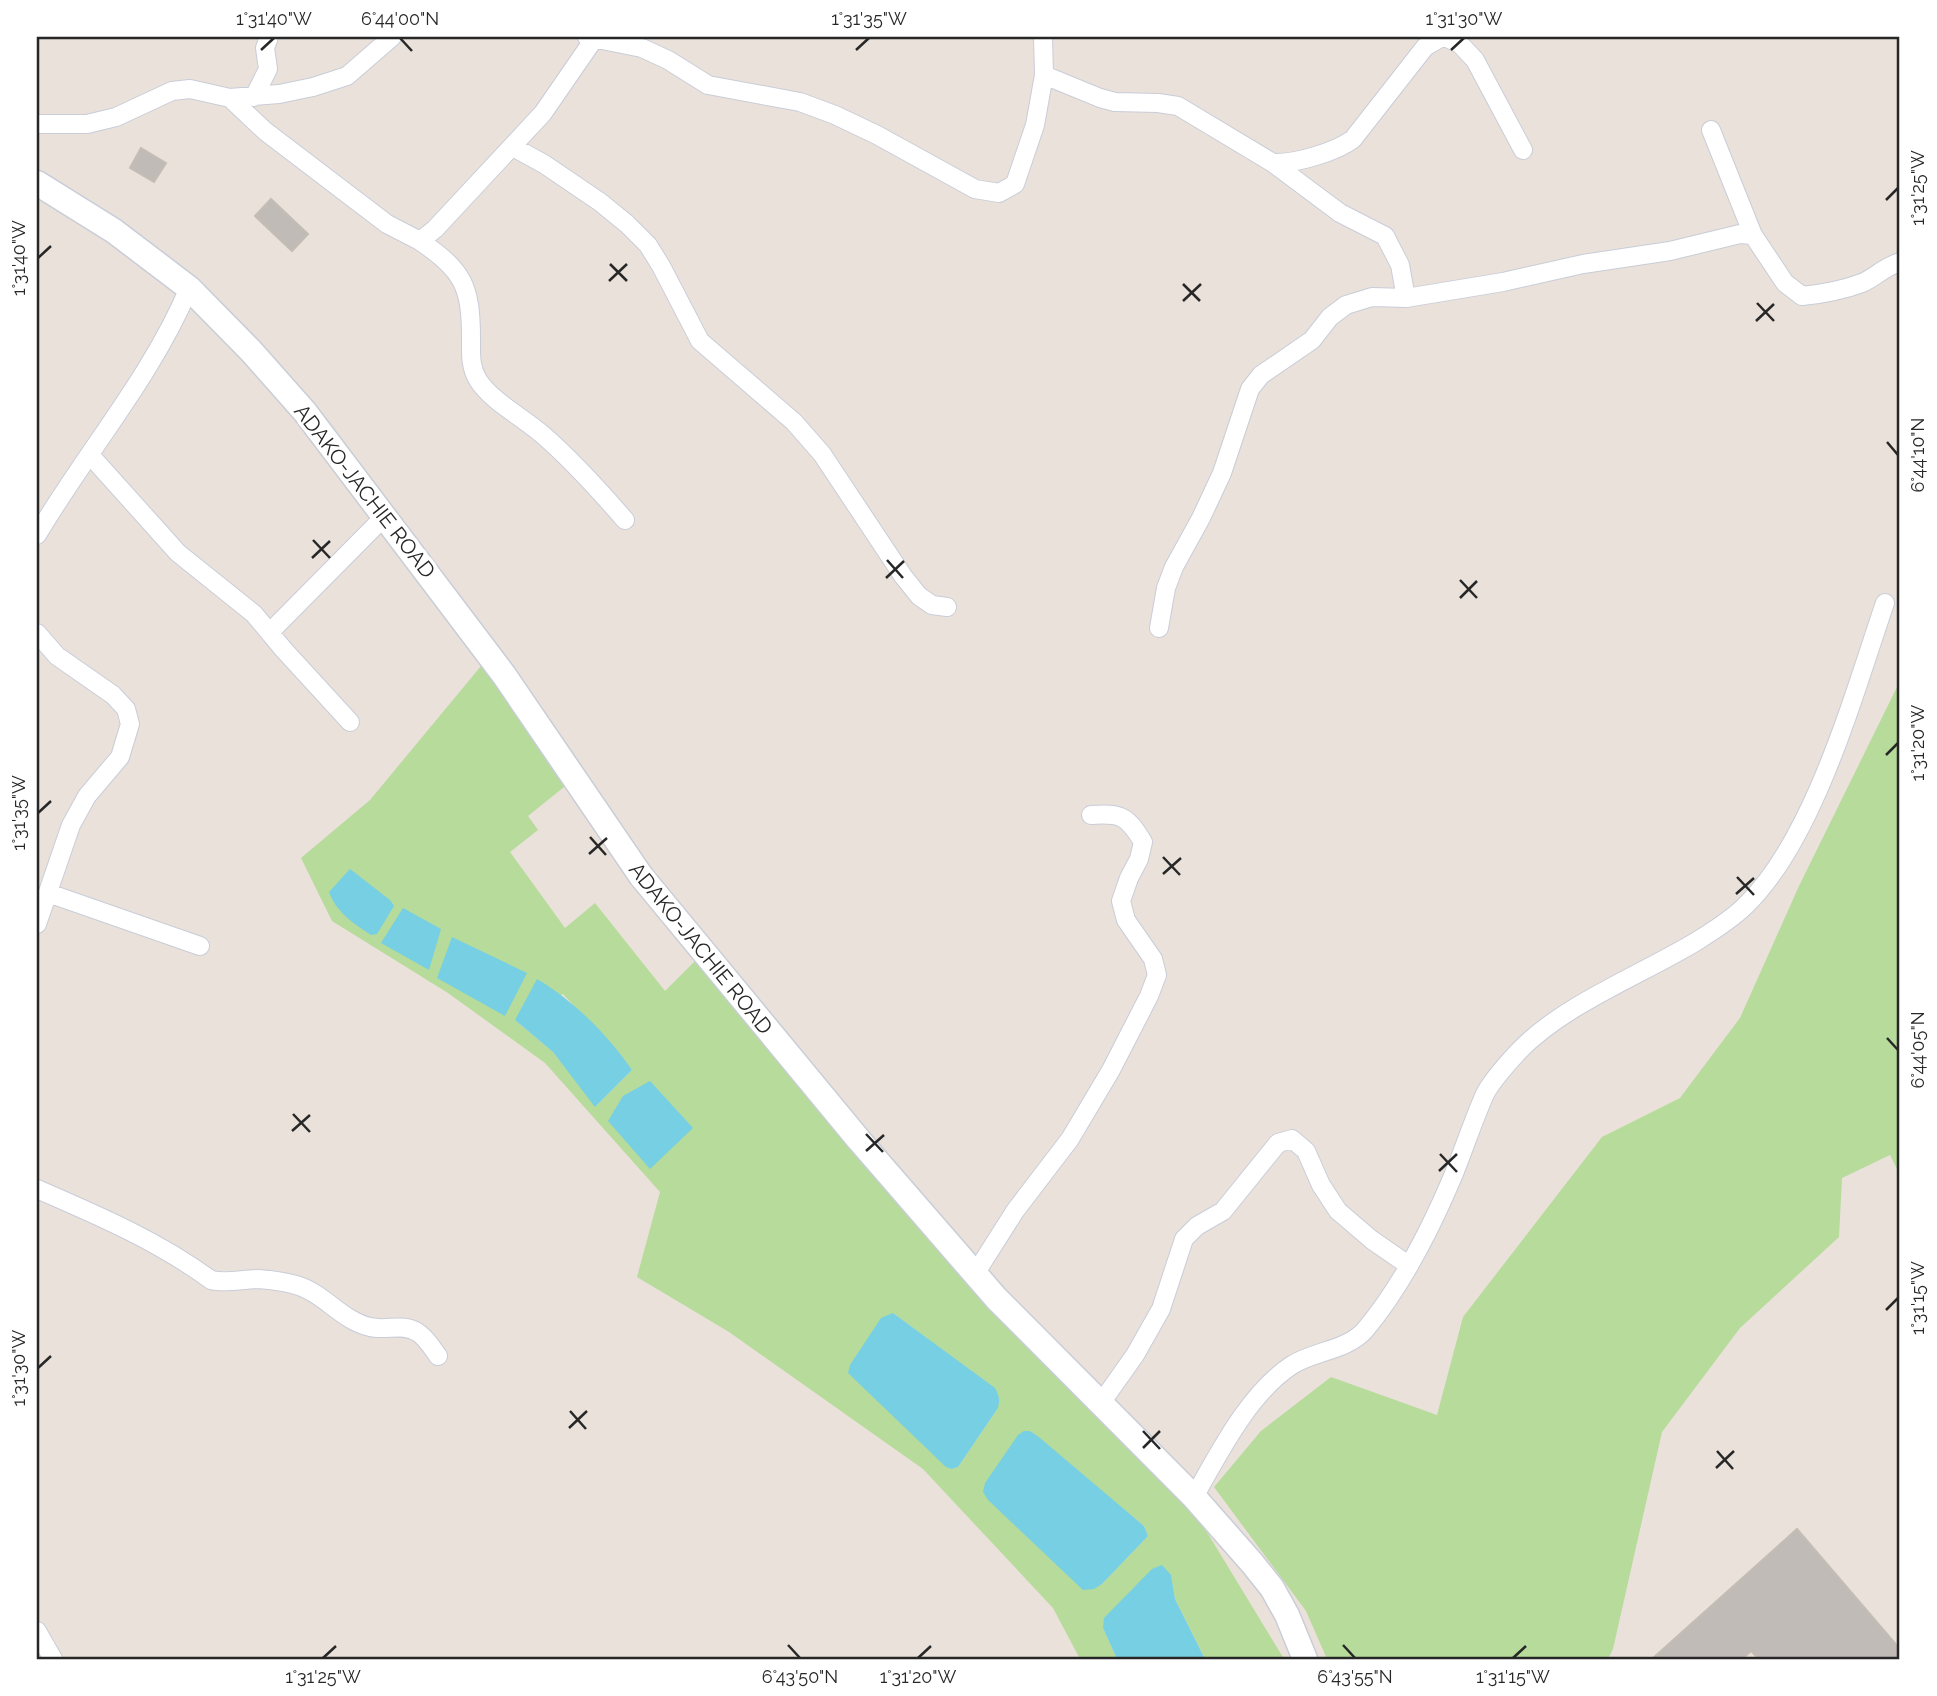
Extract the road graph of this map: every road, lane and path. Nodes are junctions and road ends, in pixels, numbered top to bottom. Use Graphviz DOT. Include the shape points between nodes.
graph roads {
  1 [pos="269,37"];
  2 [pos="392,37"];
  3 [pos="1043,37"];
  4 [pos="1444,37"];
  5 [pos="590,38"];
  6 [pos="1044,75"];
  7 [pos="254,97"];
  8 [pos="230,98"];
  9 [pos="37,124"];
  10 [pos="1711,130"];
  11 [pos="513,147"];
  12 [pos="1523,150"];
  13 [pos="1273,163"];
  14 [pos="37,183"];
  15 [pos="1753,235"];
  16 [pos="420,241"];
  17 [pos="1900,262"];
  18 [pos="189,288"];
  19 [pos="1406,298"];
  20 [pos="90,454"];
  21 [pos="385,516"];
  22 [pos="625,520"];
  23 [pos="37,535"];
  24 [pos="1885,603"];
  25 [pos="947,607"];
  26 [pos="1159,628"];
  27 [pos="270,632"];
  28 [pos="37,634"];
  29 [pos="350,722"];
  30 [pos="1091,815"];
  31 [pos="48,893"];
  32 [pos="37,924"];
  33 [pos="200,946"];
  34 [pos="37,1189"];
  35 [pos="1408,1265"];
  36 [pos="975,1274"];
  37 [pos="438,1356"];
  38 [pos="1101,1403"];
  39 [pos="1194,1497"];
  40 [pos="37,1631"];
  41 [pos="53,1659"];
  42 [pos="1305,1659"];
  1 -- 7 [label="street" via="265,48 268,69"];
  2 -- 7 [label="street" via="347,76"];
  3 -- 6 [label="street"];
  4 -- 12 [label="street" via="1460,44 1475,60"];
  4 -- 13 [label="street" via="1425,47 1353,139 1343,146"];
  5 -- 6 [label="street" via="642,48 708,85 800,102 835,115 975,189 999,193 1015,184 1035,125"];
  5 -- 11 [label="street" via="543,113"];
  6 -- 13 [label="street" via="1115,102 1178,106"];
  7 -- 8 [label="street"];
  8 -- 9 [label="street" via="190,89 172,91 116,117 87,124"];
  8 -- 16 [label="street" via="265,131 387,224"];
  10 -- 15 [label="street"];
  11 -- 16 [label="street"];
  11 -- 25 [label="street" via="600,202 648,245 700,341 794,422 822,454 919,596 932,605"];
  13 -- 19 [label="street" via="1340,213 1385,236 1400,265"];
  14 -- 18 [label="street, ADAKO-JACHIE ROAD"];
  15 -- 17 [label="street" via="1785,282 1802,296 1861,283"];
  15 -- 19 [label="street"];
  16 -- 22 [label="street" via="447,260 466,288 471,364 479,382 551,442"];
  18 -- 20 [label="street" via="176,318"];
  18 -- 21 [label="street, ADAKO-JACHIE ROAD" via="305,412"];
  19 -- 26 [label="street" via="1373,297 1346,305 1312,340 1261,374 1250,389 1222,473 1174,568"];
  20 -- 23 [label="street"];
  20 -- 27 [label="street" via="178,553"];
  21 -- 27 [label="street"];
  21 -- 36 [label="street, ADAKO-JACHIE ROAD" via="505,675 640,876"];
  24 -- 35 [label="street" via="1821,780 1778,867 1745,907 1554,1021 1518,1051 1486,1091 1433,1222"];
  27 -- 29 [label="street"];
  28 -- 31 [label="street" via="57,656 113,695 126,709 130,724 120,757 87,796 71,825"];
  30 -- 36 [label="street" via="1111,814 1130,821 1143,842 1121,901 1126,920 1153,959 1157,975 1093,1102"];
  31 -- 32 [label="street"];
  31 -- 33 [label="street"];
  34 -- 37 [label="street" via="164,1249 211,1280 258,1279 295,1285 369,1327 415,1330"];
  35 -- 38 [label="street" via="1338,1211 1306,1151 1292,1139 1278,1143 1223,1211 1184,1239 1161,1310"];
  35 -- 39 [label="street" via="1362,1334 1292,1365 1262,1390"];
  36 -- 38 [label="street, ADAKO-JACHIE ROAD"];
  38 -- 39 [label="street, ADAKO-JACHIE ROAD"];
  39 -- 42 [label="street, ADAKO-JACHIE ROAD" via="1272,1588"];
  40 -- 41 [label="street"];
}
